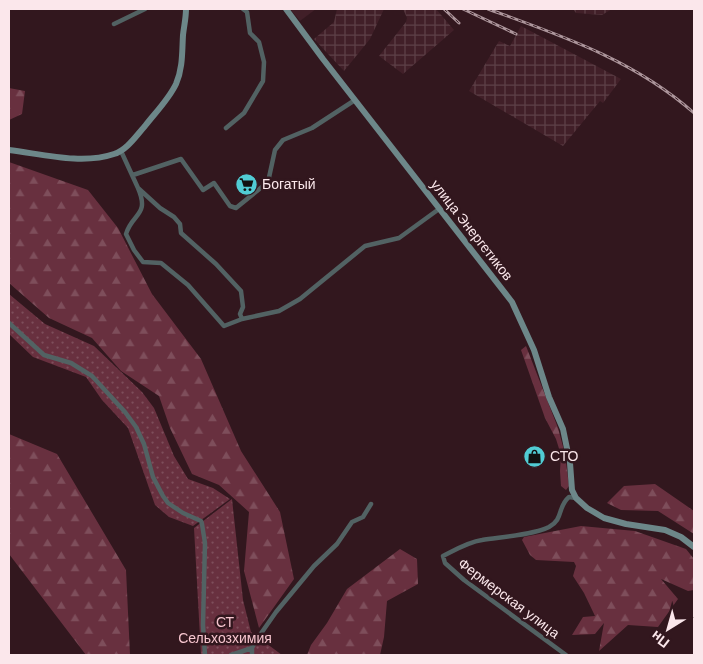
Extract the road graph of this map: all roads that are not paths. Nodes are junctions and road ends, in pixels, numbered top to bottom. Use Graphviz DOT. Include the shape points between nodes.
graph roads {
  1 [pos="145,9"];
  2 [pos="186,9"];
  3 [pos="243,9"];
  4 [pos="286,9"];
  5 [pos="114,24"];
  6 [pos="355,100"];
  7 [pos="226,128"];
  8 [pos="9,150"];
  9 [pos="121,151"];
  10 [pos="133,175"];
  11 [pos="138,188"];
  12 [pos="439,209"];
  13 [pos="242,319"];
  14 [pos="9,323"];
  15 [pos="573,497"];
  16 [pos="371,504"];
  17 [pos="694,547"];
  18 [pos="252,648"];
  19 [pos="205,655"];
  20 [pos="231,655"];
  21 [pos="252,655"];
  22 [pos="566,655"];
  1 -- 5 [label="street"];
  2 -- 9 [label="main road" via="177,83 164,103"];
  3 -- 7 [label="street" via="247,12 250,33 259,42 264,62 262,81 244,113"];
  4 -- 6 [label="main road, улица Энергетиков"];
  6 -- 10 [label="street" via="312,128 283,140 275,150 268,182 236,208 230,206 214,183 203,190 180,159"];
  6 -- 12 [label="main road, улица Энергетиков"];
  8 -- 9 [label="main road" via="66,158 106,157"];
  9 -- 10 [label="street"];
  10 -- 11 [label="street"];
  11 -- 13 [label="street" via="174,217 180,224 181,233 241,291"];
  11 -- 13 [label="street" via="143,201 141,209 126,234 143,262 161,263 188,285 224,326"];
  12 -- 13 [label="street" via="400,238 365,246 300,300 279,311"];
  12 -- 15 [label="main road, улица Энергетиков" via="512,302 534,350 563,429"];
  14 -- 19 [label="street" via="44,355 71,363 92,376 136,427 163,496 174,508 201,521 205,543"];
  15 -- 17 [label="main road" via="604,518 665,530"];
  15 -- 22 [label="street, Фермерская улица" via="563,502 561,514 548,528 474,541 443,556 445,563 464,580"];
  16 -- 18 [label="street" via="363,517 352,522 337,544 314,566 276,612"];
  18 -- 20 [label="street"];
  18 -- 21 [label="street"];
}
